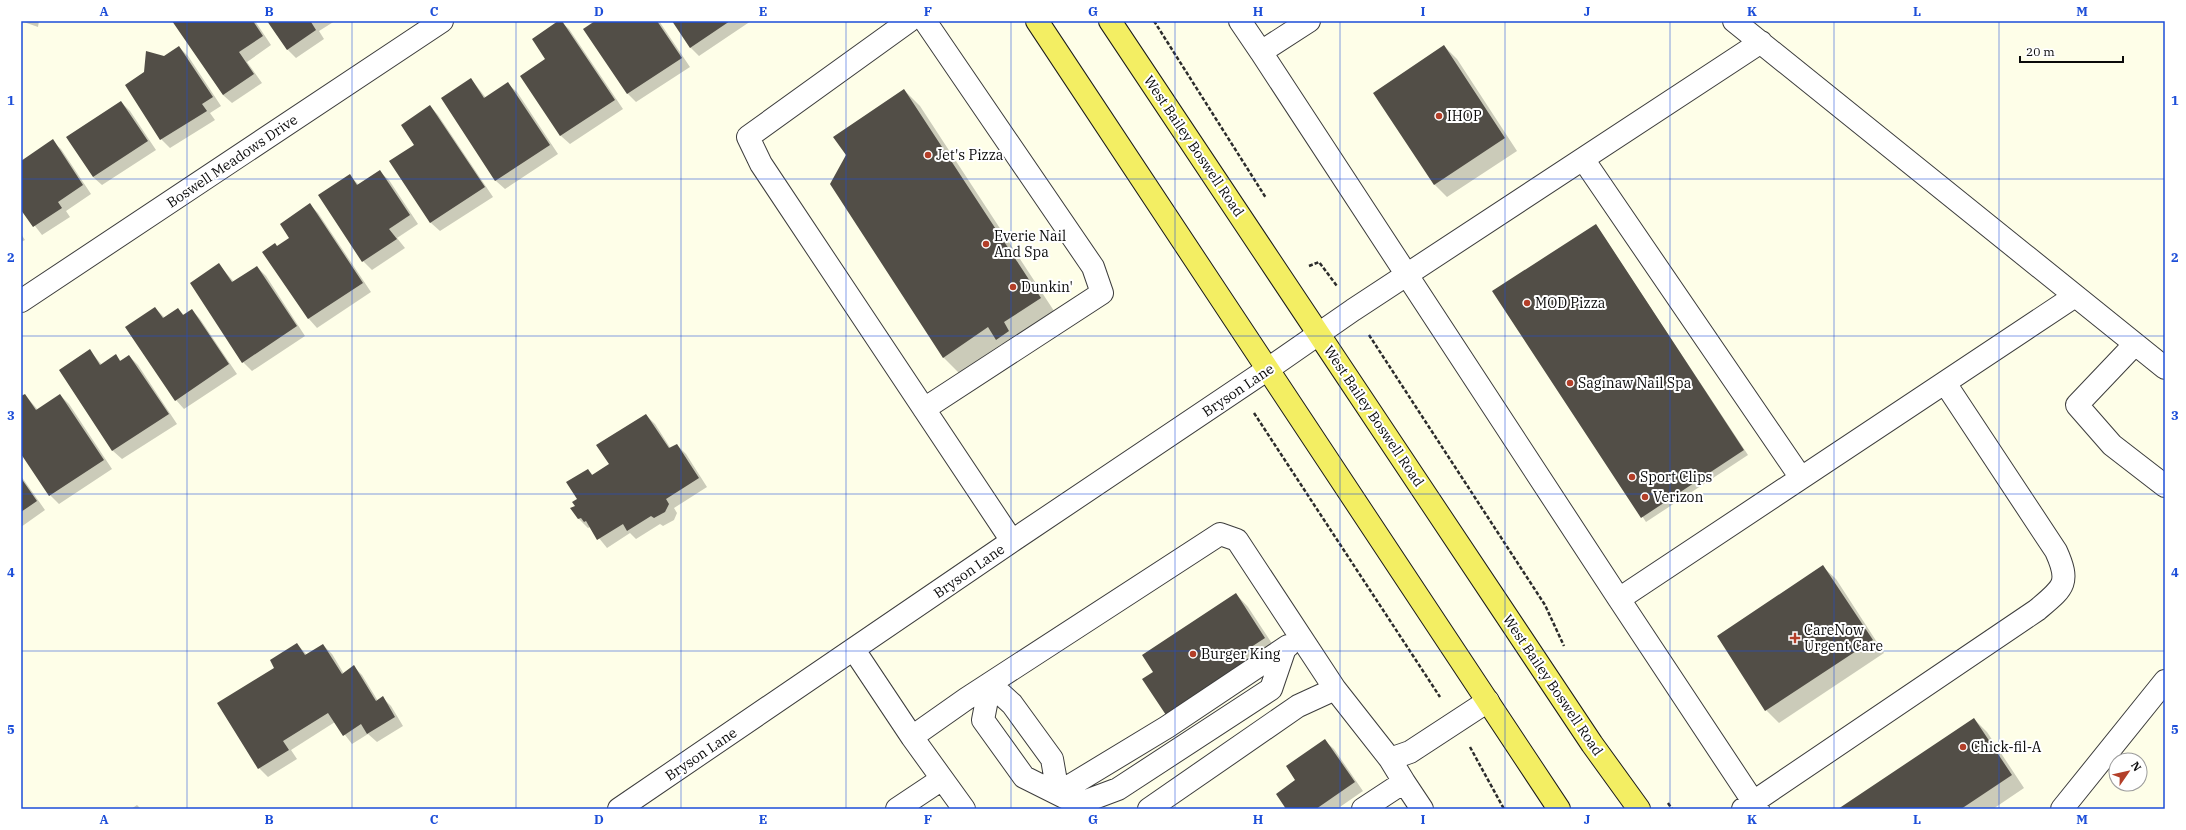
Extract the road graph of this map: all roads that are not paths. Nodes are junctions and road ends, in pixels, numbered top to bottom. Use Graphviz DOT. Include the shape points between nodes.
graph roads {
  1 [pos="442,21"];
  2 [pos="909,21"];
  3 [pos="925,21"];
  4 [pos="1038,21"];
  5 [pos="1110,21"];
  6 [pos="1240,21"];
  7 [pos="1309,21"];
  8 [pos="1734,21"];
  9 [pos="1761,42"];
  10 [pos="1261,52"];
  11 [pos="1583,159"];
  12 [pos="1406,276"];
  13 [pos="2075,296"];
  14 [pos="21,300"];
  15 [pos="1319,333"];
  16 [pos="2135,344"];
  17 [pos="2165,368"];
  18 [pos="1268,370"];
  19 [pos="1945,383"];
  20 [pos="924,410"];
  21 [pos="1801,478"];
  22 [pos="2165,486"];
  23 [pos="1012,541"];
  24 [pos="1619,599"];
  25 [pos="1293,643"];
  26 [pos="854,650"];
  27 [pos="990,684"];
  28 [pos="1335,689"];
  29 [pos="2162,691"];
  30 [pos="1488,702"];
  31 [pos="912,737"];
  32 [pos="1390,759"];
  33 [pos="942,779"];
  34 [pos="1404,782"];
  35 [pos="1058,793"];
  36 [pos="1752,807"];
  37 [pos="619,809"];
  38 [pos="898,809"];
  39 [pos="964,809"];
  40 [pos="1149,809"];
  41 [pos="1363,809"];
  42 [pos="1422,809"];
  43 [pos="1559,809"];
  44 [pos="1639,809"];
  45 [pos="2062,809"];
  1 -- 14 [label="street, Boswell Meadows Drive"];
  2 -- 20 [label="street" via="748,137 761,164"];
  3 -- 20 [label="street" via="1093,267 1102,293"];
  4 -- 18 [label="main road"];
  5 -- 15 [label="main road, West Bailey Boswell Road"];
  6 -- 10 [label="street"];
  7 -- 10 [label="street"];
  8 -- 9 [label="street"];
  9 -- 11 [label="street, Bryson Lane"];
  9 -- 13 [label="street"];
  10 -- 12 [label="street"];
  11 -- 12 [label="street, Bryson Lane"];
  11 -- 21 [label="street"];
  12 -- 15 [label="street, Bryson Lane"];
  12 -- 24 [label="street"];
  13 -- 16 [label="street"];
  13 -- 19 [label="street"];
  15 -- 18 [label="street, Bryson Lane"];
  15 -- 44 [label="main road, West Bailey Boswell Road" via="1587,738"];
  16 -- 17 [label="street"];
  16 -- 22 [label="street" via="2077,406 2112,445"];
  18 -- 23 [label="street, Bryson Lane"];
  18 -- 30 [label="main road"];
  19 -- 21 [label="street"];
  19 -- 36 [label="street" via="2056,551 2064,569 2063,584 2053,597 2037,610"];
  20 -- 23 [label="street"];
  21 -- 24 [label="street"];
  23 -- 26 [label="street, Bryson Lane"];
  24 -- 36 [label="street"];
  25 -- 27 [label="street" via="1237,540 1220,534"];
  25 -- 28 [label="street"];
  25 -- 35 [label="street" via="1167,727"];
  26 -- 31 [label="street"];
  26 -- 37 [label="street, Bryson Lane"];
  27 -- 31 [label="street"];
  27 -- 35 [label="street" via="1012,704 1052,758"];
  27 -- 35 [label="street" via="983,720 1024,776"];
  28 -- 32 [label="street"];
  28 -- 40 [label="street" via="1298,706"];
  29 -- 45 [label="street"];
  30 -- 32 [label="street" via="1410,752"];
  30 -- 43 [label="main road"];
  31 -- 33 [label="street"];
  32 -- 34 [label="street"];
  33 -- 38 [label="street"];
  33 -- 39 [label="street"];
  34 -- 41 [label="street"];
  34 -- 42 [label="street"];
}
